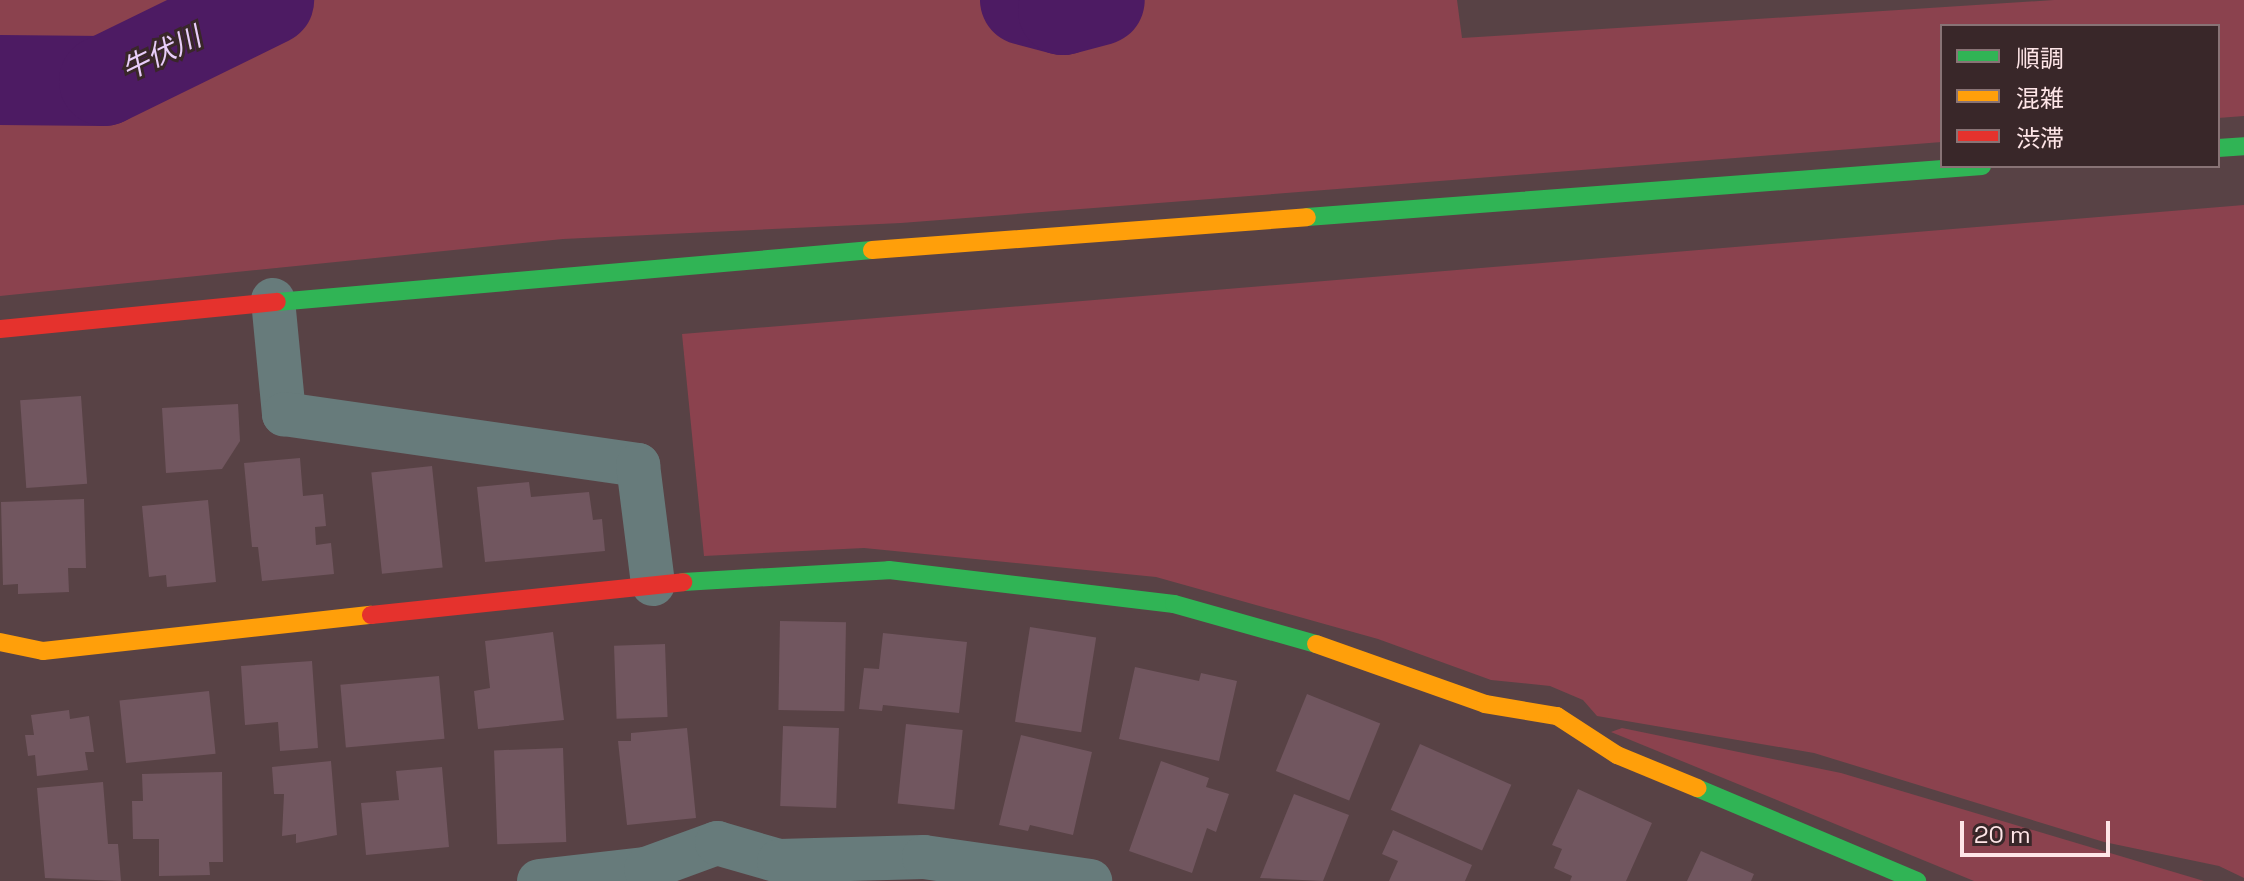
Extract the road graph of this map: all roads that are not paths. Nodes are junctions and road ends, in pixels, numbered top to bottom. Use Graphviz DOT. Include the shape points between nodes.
graph roads {
  1 [pos="2244,146"];
  2 [pos="2220,148"];
  3 [pos="1955,168"];
  4 [pos="273,300"];
  5 [pos="0,329"];
  6 [pos="653,584"];
  7 [pos="0,642"];
  8 [pos="539,881"];
  9 [pos="1090,881"];
  10 [pos="1917,881"];
  1 -- 2 [label="street"];
  3 -- 4 [label="street" via="588,271"];
  4 -- 5 [label="street"];
  4 -- 6 [label="street" via="284,414 638,465"];
  6 -- 7 [label="street" via="43,651"];
  6 -- 10 [label="street" via="889,570 1174,604 1357,655 1485,704 1557,716 1617,755"];
  8 -- 9 [label="street" via="646,869 717,843 779,861 924,857"];
}
